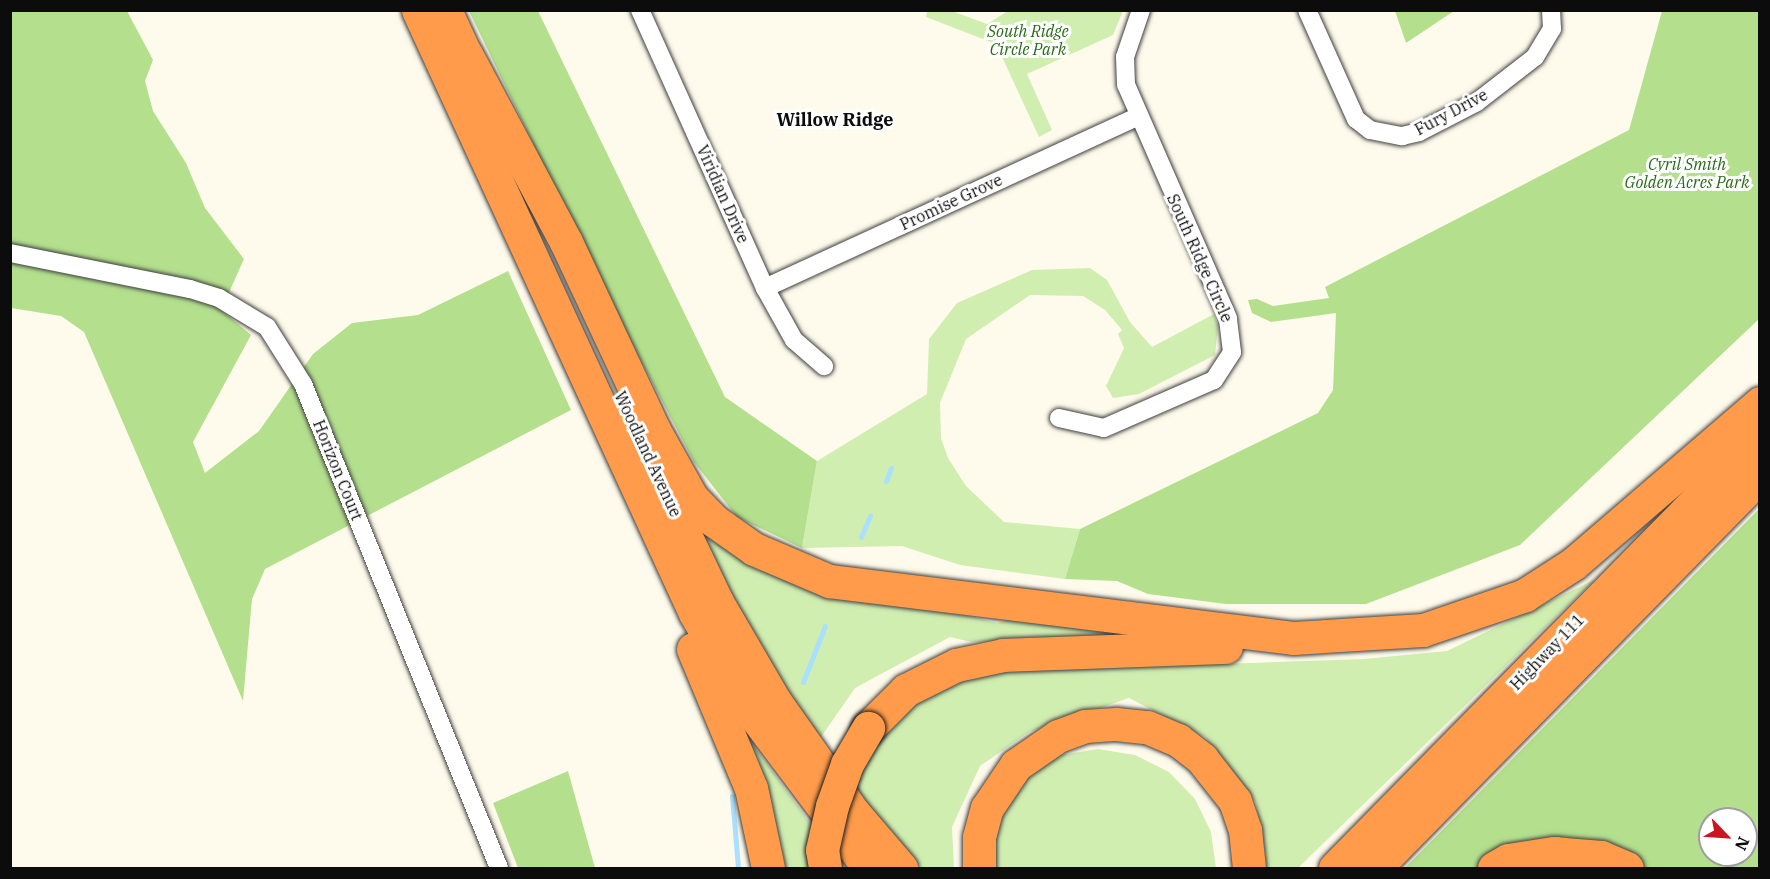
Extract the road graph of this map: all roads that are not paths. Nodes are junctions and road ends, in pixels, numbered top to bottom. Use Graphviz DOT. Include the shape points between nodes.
graph roads {
  1 [pos="418,10"];
  2 [pos="446,10"];
  3 [pos="640,10"];
  4 [pos="1141,10"];
  5 [pos="1307,10"];
  6 [pos="1551,10"];
  7 [pos="466,54"];
  8 [pos="1137,117"];
  9 [pos="10,253"];
  10 [pos="765,288"];
  11 [pos="824,366"];
  12 [pos="1760,403"];
  13 [pos="1059,418"];
  14 [pos="1760,436"];
  15 [pos="618,448"];
  16 [pos="1760,476"];
  17 [pos="1293,638"];
  18 [pos="499,868"];
  19 [pos="768,868"];
  20 [pos="825,868"];
  21 [pos="869,868"];
  22 [pos="901,868"];
  23 [pos="979,868"];
  24 [pos="1249,868"];
  25 [pos="1335,868"];
  26 [pos="1375,868"];
  27 [pos="1494,868"];
  28 [pos="1627,868"];
  1 -- 15 [label="highway, Woodland Avenue"];
  2 -- 7 [label="highway, Woodland Avenue"];
  3 -- 10 [label="street, Viridian Drive"];
  4 -- 8 [label="street, South Ridge Circle" via="1125,57 1126,85"];
  5 -- 6 [label="street, Fury Drive" via="1356,119 1370,130 1396,136 1419,132 1477,102 1535,57 1552,29"];
  7 -- 17 [label="highway" via="566,242 653,428 692,498 730,533 785,565 829,580"];
  7 -- 22 [label="highway, Woodland Avenue" via="717,602 774,700 853,812"];
  8 -- 10 [label="street, Promise Grove"];
  8 -- 13 [label="street, South Ridge Circle" via="1228,318 1232,352 1214,380 1104,428"];
  9 -- 18 [label="street, Horizon Court" via="190,289 219,298 267,327 303,384"];
  10 -- 11 [label="street, Viridian Drive" via="794,340"];
  12 -- 17 [label="highway" via="1621,525 1525,595 1424,630"];
  14 -- 25 [label="highway, Highway 111"];
  15 -- 19 [label="highway" via="644,536 731,733 751,788"];
  15 -- 21 [label="highway, Woodland Avenue" via="694,613 726,670 794,772"];
  16 -- 26 [label="highway, Highway 111"];
  17 -- 20 [label="highway, bridge" via="1236,647 1003,655 957,665 906,690 868,728 847,764 822,850"];
  23 -- 24 [label="highway" via="979,837 987,808 1016,765 1058,736 1085,726 1116,724 1147,727 1178,740 1202,759 1235,801 1245,830"];
  27 -- 28 [label="highway" via="1508,860 1554,853 1601,857"];
}
